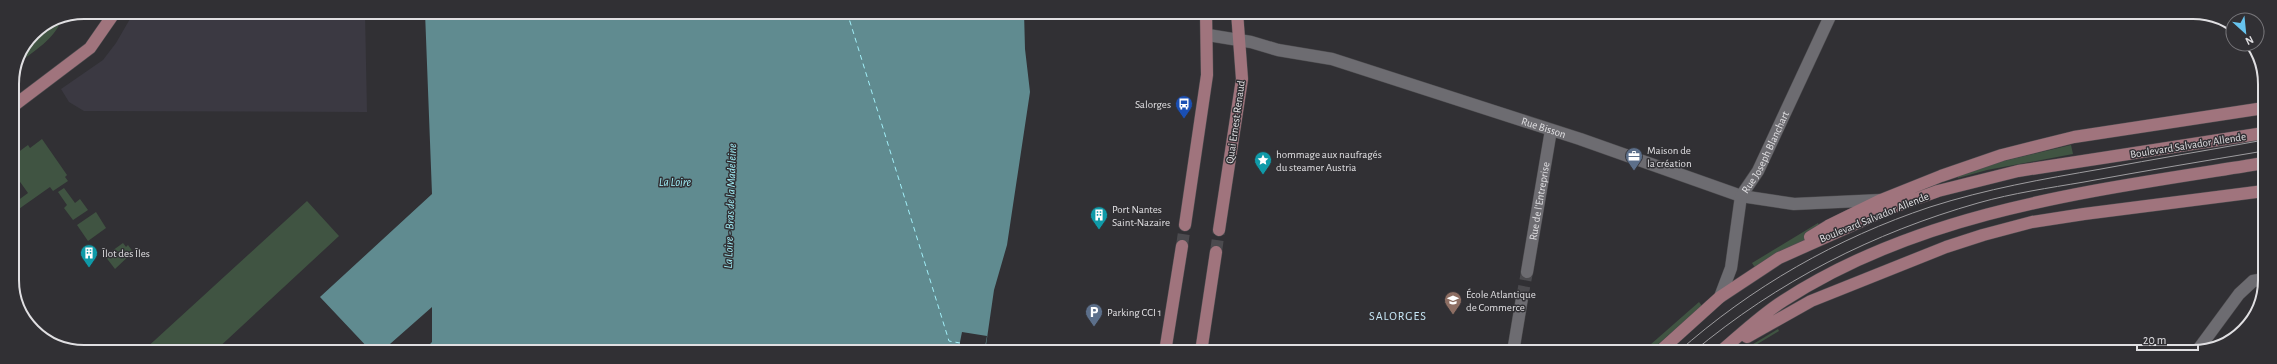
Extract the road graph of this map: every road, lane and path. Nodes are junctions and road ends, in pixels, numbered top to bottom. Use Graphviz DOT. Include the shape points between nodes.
graph roads {
  1 [pos="110,19"];
  2 [pos="1207,19"];
  3 [pos="1238,19"];
  4 [pos="1825,19"];
  5 [pos="1208,35"];
  6 [pos="1239,40"];
  7 [pos="19,102"];
  8 [pos="2258,109"];
  9 [pos="1551,130"];
  10 [pos="2258,134"];
  11 [pos="2258,164"];
  12 [pos="2258,192"];
  13 [pos="1740,196"];
  14 [pos="1881,200"];
  15 [pos="1185,225"];
  16 [pos="1219,230"];
  17 [pos="1182,246"];
  18 [pos="1216,252"];
  19 [pos="1779,258"];
  20 [pos="1526,272"];
  21 [pos="2258,280"];
  22 [pos="1720,297"];
  23 [pos="1522,298"];
  24 [pos="2202,344"];
  25 [pos="1166,345"];
  26 [pos="1201,345"];
  27 [pos="1514,345"];
  28 [pos="1667,345"];
  29 [pos="1729,345"];
  30 [pos="1732,345"];
  1 -- 7 [label="main road" via="90,48"];
  2 -- 5 [label="main road"];
  3 -- 6 [label="main road, Quai Ernest Renaud"];
  4 -- 13 [label="street, Rue Joseph Blanchart" via="1758,171"];
  5 -- 6 [label="street, Rue Bisson"];
  5 -- 15 [label="main road" via="1206,83"];
  6 -- 9 [label="street, Rue Bisson" via="1332,59"];
  6 -- 16 [label="main road, Quai Ernest Renaud" via="1242,79"];
  8 -- 14 [label="main road" via="2074,137 2039,145 1970,165"];
  9 -- 13 [label="street, Rue Bisson"];
  9 -- 20 [label="street, Rue de l'Entreprise"];
  10 -- 19 [label="main road, Boulevard Salvador Allende" via="2018,171 1938,191 1891,208"];
  11 -- 29 [label="main road" via="2091,192 1988,214 1946,226 1906,240 1820,279 1782,301"];
  12 -- 30 [label="main road" via="2032,222 1983,235 1946,246 1811,301"];
  13 -- 14 [label="street, Rue Bisson" via="1794,204"];
  13 -- 22 [label="street, Rue Joseph Blanchart" via="1731,268"];
  14 -- 19 [label="main road" via="1828,226"];
  17 -- 25 [label="main road"];
  18 -- 26 [label="main road"];
  19 -- 22 [label="main road, Boulevard Salvador Allende"];
  21 -- 24 [label="street" via="2253,281 2239,294"];
  22 -- 28 [label="main road, Boulevard Salvador Allende"];
  23 -- 27 [label="street"];
}
